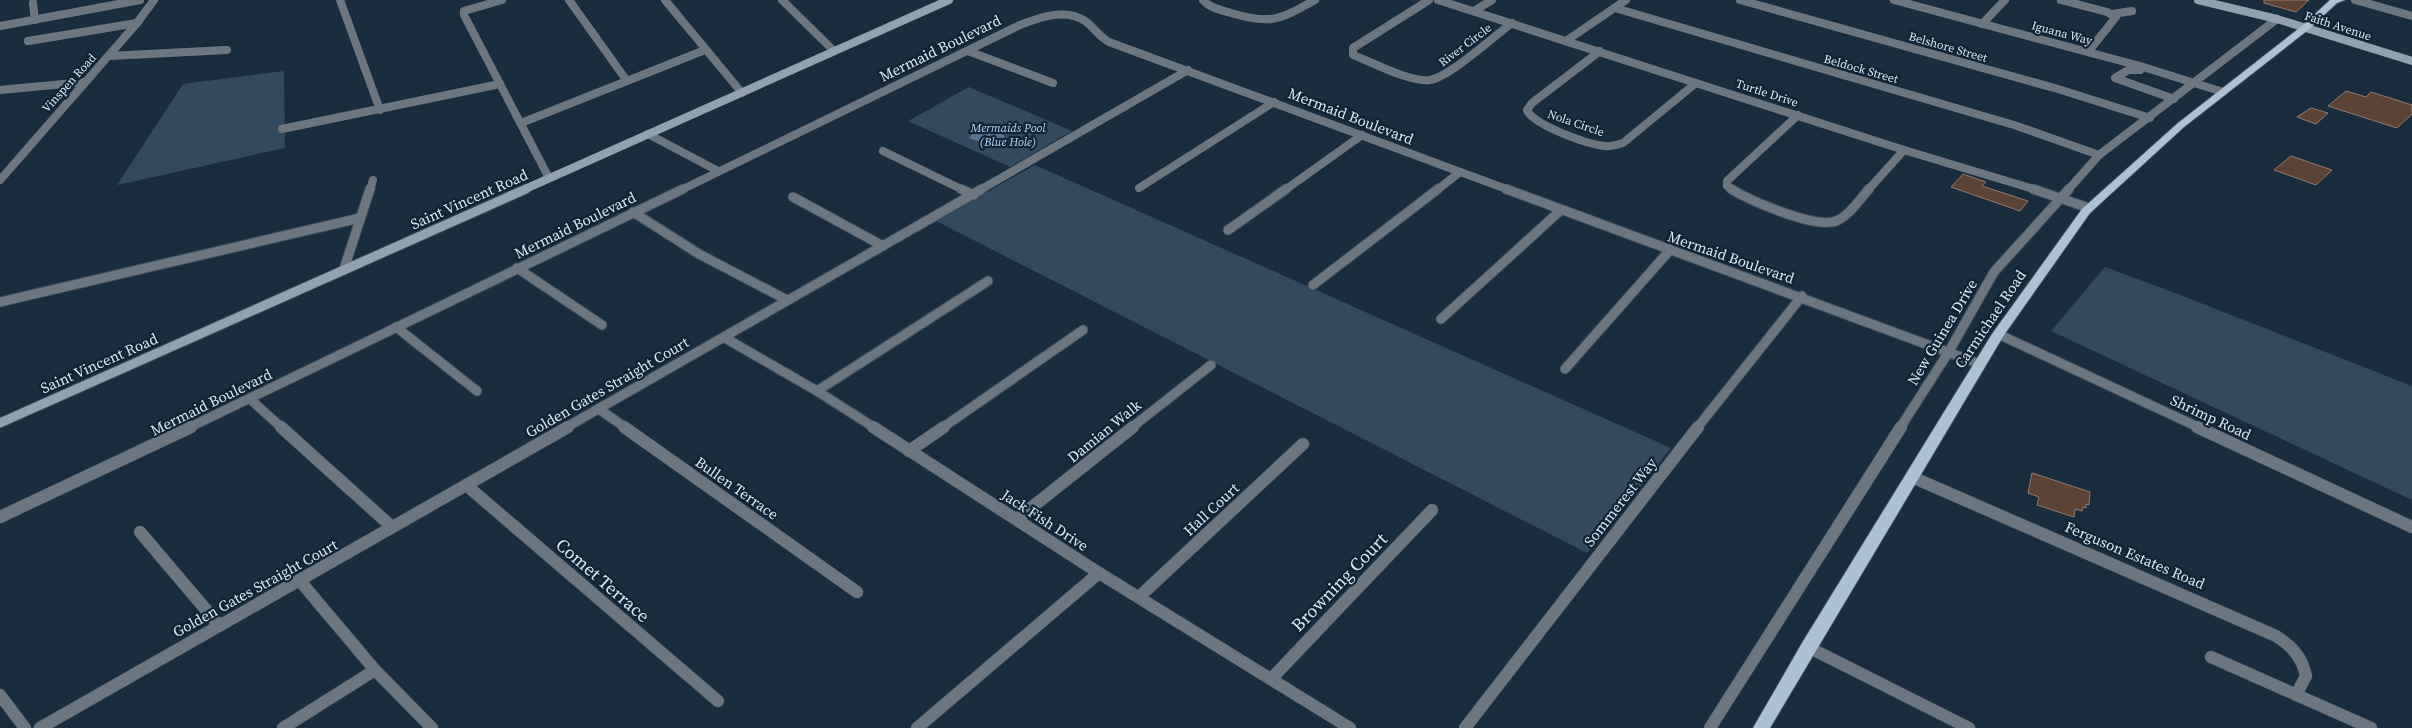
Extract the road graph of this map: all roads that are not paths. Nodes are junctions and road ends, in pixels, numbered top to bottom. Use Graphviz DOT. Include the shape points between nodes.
graph roads {
  1 [pos="140,0"];
  2 [pos="154,0"];
  3 [pos="340,0"];
  4 [pos="502,0"];
  5 [pos="570,0"];
  6 [pos="665,0"];
  7 [pos="782,0"];
  8 [pos="949,0"];
  9 [pos="1203,0"];
  10 [pos="1315,0"];
  11 [pos="1429,0"];
  12 [pos="1438,0"];
  13 [pos="1492,0"];
  14 [pos="1626,0"];
  15 [pos="1740,0"];
  16 [pos="1894,0"];
  17 [pos="2005,0"];
  18 [pos="2061,0"];
  19 [pos="2198,0"];
  20 [pos="2336,0"];
  21 [pos="2355,0"];
  22 [pos="33,3"];
  23 [pos="1614,8"];
  24 [pos="1474,11"];
  25 [pos="2132,11"];
  26 [pos="2112,14"];
  27 [pos="2412,16"];
  28 [pos="2277,19"];
  29 [pos="35,20"];
  30 [pos="137,23"];
  31 [pos="1512,24"];
  32 [pos="1982,24"];
  33 [pos="0,26"];
  34 [pos="2305,28"];
  35 [pos="28,41"];
  36 [pos="1566,41"];
  37 [pos="227,50"];
  38 [pos="705,50"];
  39 [pos="834,51"];
  40 [pos="968,51"];
  41 [pos="1600,52"];
  42 [pos="2088,52"];
  43 [pos="109,56"];
  44 [pos="2412,61"];
  45 [pos="1188,70"];
  46 [pos="2156,71"];
  47 [pos="627,81"];
  48 [pos="85,82"];
  49 [pos="1053,83"];
  50 [pos="1696,83"];
  51 [pos="2196,83"];
  52 [pos="500,84"];
  53 [pos="0,90"];
  54 [pos="2224,92"];
  55 [pos="742,93"];
  56 [pos="2174,99"];
  57 [pos="1274,102"];
  58 [pos="380,110"];
  59 [pos="1798,115"];
  60 [pos="2150,118"];
  61 [pos="521,124"];
  62 [pos="282,130"];
  63 [pos="648,134"];
  64 [pos="1362,135"];
  65 [pos="1904,150"];
  66 [pos="882,152"];
  67 [pos="2099,155"];
  68 [pos="718,171"];
  69 [pos="1460,172"];
  70 [pos="549,178"];
  71 [pos="0,180"];
  72 [pos="373,180"];
  73 [pos="1139,188"];
  74 [pos="974,195"];
  75 [pos="793,197"];
  76 [pos="2059,198"];
  77 [pos="2089,208"];
  78 [pos="1561,210"];
  79 [pos="633,212"];
  80 [pos="360,218"];
  81 [pos="1228,230"];
  82 [pos="884,246"];
  83 [pos="1670,250"];
  84 [pos="517,268"];
  85 [pos="344,269"];
  86 [pos="988,281"];
  87 [pos="1313,285"];
  88 [pos="1802,296"];
  89 [pos="787,300"];
  90 [pos="0,302"];
  91 [pos="1441,319"];
  92 [pos="602,325"];
  93 [pos="396,326"];
  94 [pos="1084,330"];
  95 [pos="1998,334"];
  96 [pos="725,338"];
  97 [pos="1948,353"];
  98 [pos="1980,364"];
  99 [pos="1210,365"];
  100 [pos="1565,369"];
  101 [pos="477,390"];
  102 [pos="817,391"];
  103 [pos="250,399"];
  104 [pos="600,410"];
  105 [pos="0,423"];
  106 [pos="1303,444"];
  107 [pos="909,451"];
  108 [pos="1912,477"];
  109 [pos="466,485"];
  110 [pos="1432,510"];
  111 [pos="0,518"];
  112 [pos="1017,519"];
  113 [pos="392,527"];
  114 [pos="2412,527"];
  115 [pos="140,532"];
  116 [pos="1099,573"];
  117 [pos="300,582"];
  118 [pos="857,592"];
  119 [pos="1139,597"];
  120 [pos="219,625"];
  121 [pos="1808,646"];
  122 [pos="2210,657"];
  123 [pos="375,670"];
  124 [pos="1271,679"];
  125 [pos="0,694"];
  126 [pos="2296,696"];
  127 [pos="718,701"];
  128 [pos="25,728"];
  129 [pos="40,728"];
  130 [pos="283,728"];
  131 [pos="432,728"];
  132 [pos="917,728"];
  133 [pos="1350,728"];
  134 [pos="1465,728"];
  135 [pos="1710,728"];
  136 [pos="1761,728"];
  137 [pos="1970,728"];
  138 [pos="2371,728"];
  1 -- 29 [label="street"];
  2 -- 30 [label="street, Vinspen Road"];
  3 -- 58 [label="street"];
  4 -- 52 [label="street" via="469,8 463,13"];
  5 -- 47 [label="street"];
  6 -- 38 [label="street"];
  7 -- 39 [label="street"];
  8 -- 39 [label="street, Saint Vincent Road"];
  9 -- 10 [label="street" via="1212,7 1265,22 1281,18"];
  11 -- 31 [label="street, River Circle" via="1353,48 1353,55 1413,79 1434,79"];
  12 -- 24 [label="street, Turtle Drive"];
  13 -- 24 [label="street"];
  14 -- 23 [label="street"];
  15 -- 60 [label="street, Belshore Street"];
  16 -- 32 [label="street, Iguana Way"];
  17 -- 32 [label="street"];
  18 -- 26 [label="street"];
  19 -- 28 [label="street, Faith Avenue"];
  20 -- 34 [label="main road, Carmichael Road"];
  21 -- 27 [label="street"];
  22 -- 29 [label="street"];
  23 -- 36 [label="street"];
  23 -- 67 [label="street, Beldock Street" via="2014,125"];
  24 -- 31 [label="street, Turtle Drive"];
  25 -- 26 [label="street"];
  26 -- 42 [label="street" via="2116,20"];
  28 -- 34 [label="street, Faith Avenue"];
  28 -- 51 [label="street, New Guinea Drive"];
  29 -- 33 [label="street"];
  30 -- 35 [label="street"];
  30 -- 43 [label="street, Vinspen Road"];
  31 -- 36 [label="street, Turtle Drive"];
  32 -- 42 [label="street, Iguana Way"];
  34 -- 44 [label="street, Faith Avenue"];
  34 -- 54 [label="main road, Carmichael Road"];
  36 -- 41 [label="street, Turtle Drive"];
  37 -- 43 [label="street"];
  38 -- 47 [label="street"];
  38 -- 55 [label="street"];
  39 -- 55 [label="street, Saint Vincent Road"];
  40 -- 45 [label="street, Mermaid Boulevard" via="1026,22 1046,16 1066,16 1085,21 1097,35 1109,42"];
  40 -- 49 [label="street"];
  40 -- 68 [label="street, Mermaid Boulevard"];
  41 -- 50 [label="street, Turtle Drive"];
  41 -- 50 [label="street, Nola Circle" via="1532,103 1529,115 1538,122 1599,145 1617,145"];
  42 -- 46 [label="street, Iguana Way"];
  43 -- 48 [label="street, Vinspen Road"];
  45 -- 57 [label="street, Mermaid Boulevard"];
  45 -- 74 [label="street, Golden Gates Straight Court"];
  46 -- 51 [label="street, Iguana Way"];
  46 -- 56 [label="street" via="2128,70 2115,78"];
  47 -- 61 [label="street"];
  48 -- 53 [label="street"];
  48 -- 71 [label="street, Vinspen Road"];
  50 -- 59 [label="street, Turtle Drive"];
  51 -- 54 [label="street, Iguana Way"];
  51 -- 56 [label="street, New Guinea Drive"];
  52 -- 58 [label="street"];
  52 -- 61 [label="street"];
  54 -- 77 [label="main road, Carmichael Road" via="2181,124"];
  55 -- 63 [label="street, Saint Vincent Road"];
  56 -- 60 [label="street, New Guinea Drive"];
  57 -- 64 [label="street, Mermaid Boulevard"];
  57 -- 73 [label="street"];
  58 -- 62 [label="street"];
  59 -- 65 [label="street, Turtle Drive"];
  59 -- 65 [label="street" via="1726,181 1727,186 1742,195 1814,221 1832,222 1843,217"];
  60 -- 67 [label="street, New Guinea Drive"];
  61 -- 70 [label="street"];
  63 -- 68 [label="street"];
  63 -- 70 [label="street, Saint Vincent Road"];
  64 -- 69 [label="street, Mermaid Boulevard"];
  64 -- 81 [label="street"];
  65 -- 76 [label="street, Turtle Drive"];
  66 -- 74 [label="street"];
  67 -- 76 [label="street, New Guinea Drive"];
  68 -- 79 [label="street, Mermaid Boulevard"];
  69 -- 78 [label="street, Mermaid Boulevard"];
  69 -- 87 [label="street"];
  70 -- 85 [label="street, Saint Vincent Road"];
  72 -- 80 [label="street"];
  74 -- 82 [label="street, Golden Gates Straight Court"];
  75 -- 82 [label="street"];
  76 -- 77 [label="street, Turtle Drive"];
  76 -- 97 [label="street, New Guinea Drive" via="1994,272"];
  77 -- 95 [label="main road, Carmichael Road"];
  78 -- 83 [label="street, Mermaid Boulevard"];
  78 -- 91 [label="street"];
  79 -- 84 [label="street, Mermaid Boulevard"];
  79 -- 89 [label="street" via="699,254"];
  80 -- 85 [label="street"];
  80 -- 90 [label="street"];
  82 -- 89 [label="street, Golden Gates Straight Court"];
  83 -- 88 [label="street, Mermaid Boulevard"];
  83 -- 100 [label="street"];
  84 -- 92 [label="street"];
  84 -- 93 [label="street, Mermaid Boulevard"];
  85 -- 105 [label="street, Saint Vincent Road"];
  86 -- 102 [label="street"];
  88 -- 97 [label="street, Mermaid Boulevard"];
  88 -- 134 [label="street, Sommerest Way"];
  89 -- 96 [label="street, Golden Gates Straight Court"];
  93 -- 101 [label="street"];
  93 -- 103 [label="street, Mermaid Boulevard"];
  94 -- 107 [label="street"];
  95 -- 98 [label="main road, Carmichael Road"];
  95 -- 114 [label="street, Shrimp Road"];
  96 -- 102 [label="street, Jack Fish Drive"];
  96 -- 104 [label="street, Golden Gates Straight Court"];
  97 -- 98 [label="street, Mermaid Boulevard"];
  97 -- 135 [label="street, New Guinea Drive"];
  98 -- 108 [label="main road, Carmichael Road"];
  99 -- 112 [label="street, Damian Walk"];
  102 -- 107 [label="street, Jack Fish Drive"];
  103 -- 111 [label="street, Mermaid Boulevard"];
  103 -- 113 [label="street"];
  104 -- 109 [label="street, Golden Gates Straight Court"];
  104 -- 118 [label="street, Bullen Terrace"];
  106 -- 119 [label="street, Hall Court"];
  107 -- 112 [label="street, Jack Fish Drive"];
  108 -- 121 [label="main road, Carmichael Road"];
  108 -- 126 [label="street, Ferguson Estates Road" via="2276,636 2293,648 2303,662 2306,676"];
  109 -- 113 [label="street, Golden Gates Straight Court"];
  109 -- 127 [label="street, Comet Terrace"];
  110 -- 124 [label="street, Browning Court"];
  112 -- 116 [label="street, Jack Fish Drive"];
  113 -- 117 [label="street, Golden Gates Straight Court"];
  115 -- 120 [label="street"];
  116 -- 119 [label="street, Jack Fish Drive"];
  116 -- 132 [label="street"];
  117 -- 120 [label="street, Golden Gates Straight Court"];
  117 -- 123 [label="street"];
  119 -- 124 [label="street, Jack Fish Drive"];
  120 -- 129 [label="street, Golden Gates Straight Court"];
  121 -- 136 [label="main road, Carmichael Road"];
  121 -- 137 [label="street"];
  122 -- 126 [label="street"];
  123 -- 130 [label="street"];
  123 -- 131 [label="street"];
  124 -- 133 [label="street, Jack Fish Drive"];
  125 -- 128 [label="street"];
  126 -- 138 [label="street"];
}
